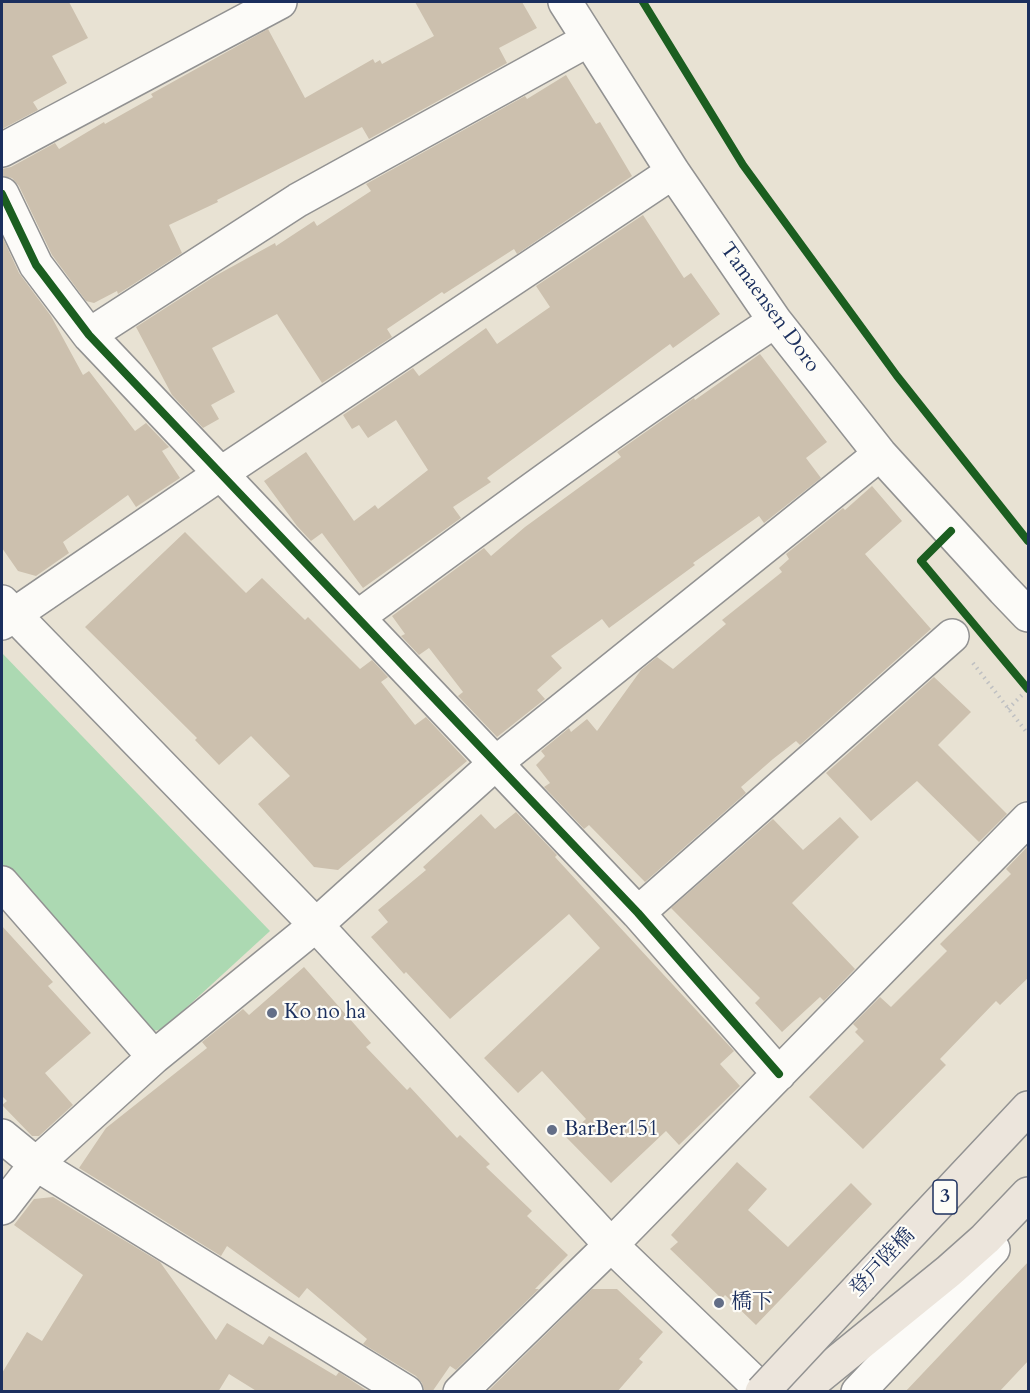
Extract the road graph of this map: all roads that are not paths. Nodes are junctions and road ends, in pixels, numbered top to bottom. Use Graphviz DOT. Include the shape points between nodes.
graph roads {
  1 [pos="280,2"];
  2 [pos="565,2"];
  3 [pos="588,40"];
  4 [pos="2,150"];
  5 [pos="672,171"];
  6 [pos="2,194"];
  7 [pos="775,321"];
  8 [pos="89,335"];
  9 [pos="880,454"];
  10 [pos="220,474"];
  11 [pos="6,614"];
  12 [pos="1029,615"];
  13 [pos="358,617"];
  14 [pos="952,636"];
  15 [pos="497,762"];
  16 [pos="1029,819"];
  17 [pos="2,883"];
  18 [pos="638,913"];
  19 [pos="316,925"];
  20 [pos="154,1057"];
  21 [pos="779,1074"];
  22 [pos="1029,1108"];
  23 [pos="2,1136"];
  24 [pos="36,1164"];
  25 [pos="1029,1194"];
  26 [pos="2,1208"];
  27 [pos="1029,1211"];
  28 [pos="611,1245"];
  29 [pos="756,1389"];
  30 [pos="406,1392"];
  31 [pos="460,1392"];
  32 [pos="800,1392"];
  33 [pos="858,1392"];
  1 -- 4 [label="street"];
  2 -- 3 [label="street, Tamaensen Doro"];
  3 -- 5 [label="street, Tamaensen Doro"];
  3 -- 8 [label="street" via="298,200"];
  5 -- 7 [label="street, Tamaensen Doro"];
  5 -- 10 [label="street"];
  6 -- 8 [label="street" via="36,265"];
  7 -- 9 [label="street, Tamaensen Doro"];
  7 -- 13 [label="street" via="565,465"];
  8 -- 10 [label="street"];
  9 -- 12 [label="street, Tamaensen Doro"];
  9 -- 15 [label="street"];
  10 -- 11 [label="street"];
  10 -- 13 [label="street"];
  11 -- 19 [label="street"];
  13 -- 15 [label="street"];
  14 -- 18 [label="street"];
  15 -- 18 [label="street"];
  15 -- 19 [label="street"];
  16 -- 21 [label="street"];
  17 -- 20 [label="street"];
  18 -- 21 [label="street"];
  19 -- 20 [label="street"];
  19 -- 28 [label="street"];
  20 -- 24 [label="street"];
  21 -- 28 [label="street"];
  22 -- 29 [label="main road, 登戸陸橋 / 3, bridge"];
  23 -- 24 [label="street"];
  24 -- 26 [label="street"];
  24 -- 30 [label="street"];
  25 -- 32 [label="main road, 登戸陸橋" via="949,1271"];
  27 -- 33 [label="street"];
  28 -- 29 [label="street"];
  28 -- 31 [label="street"];
}
